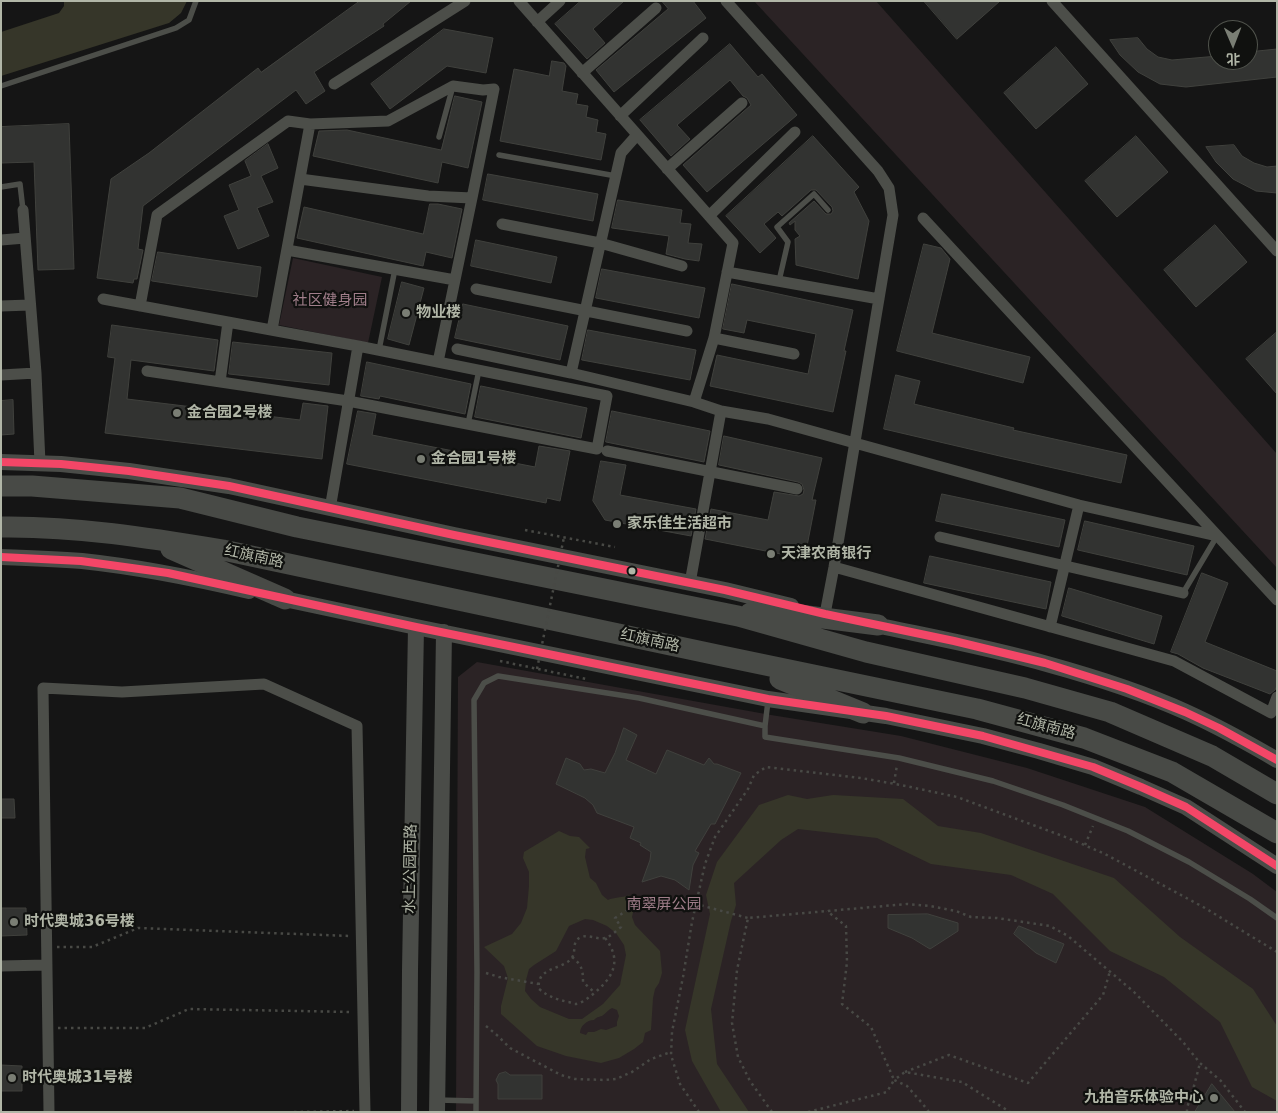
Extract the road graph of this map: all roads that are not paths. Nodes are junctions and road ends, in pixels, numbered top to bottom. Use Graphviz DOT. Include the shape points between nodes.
graph roads {
  1 [pos="196,1"];
  2 [pos="465,1"];
  3 [pos="519,1"];
  4 [pos="560,1"];
  5 [pos="726,1"];
  6 [pos="1052,1"];
  7 [pos="656,8"];
  8 [pos="537,22"];
  9 [pos="703,38"];
  10 [pos="582,73"];
  11 [pos="334,84"];
  12 [pos="1,86"];
  13 [pos="453,86"];
  14 [pos="742,103"];
  15 [pos="620,116"];
  16 [pos="310,124"];
  17 [pos="796,132"];
  18 [pos="637,134"];
  19 [pos="439,137"];
  20 [pos="499,155"];
  21 [pos="667,169"];
  22 [pos="616,176"];
  23 [pos="300,179"];
  24 [pos="1,187"];
  25 [pos="472,198"];
  26 [pos="23,210"];
  27 [pos="828,210"];
  28 [pos="709,216"];
  29 [pos="923,218"];
  30 [pos="502,224"];
  31 [pos="25,238"];
  32 [pos="1,240"];
  33 [pos="600,244"];
  34 [pos="287,250"];
  35 [pos="1277,251"];
  36 [pos="682,266"];
  37 [pos="395,269"];
  38 [pos="727,272"];
  39 [pos="455,280"];
  40 [pos="779,281"];
  41 [pos="476,288"];
  42 [pos="879,299"];
  43 [pos="103,300"];
  44 [pos="30,304"];
  45 [pos="1,306"];
  46 [pos="140,306"];
  47 [pos="585,310"];
  48 [pos="228,322"];
  49 [pos="272,330"];
  50 [pos="688,330"];
  51 [pos="714,338"];
  52 [pos="358,346"];
  53 [pos="457,349"];
  54 [pos="379,350"];
  55 [pos="794,354"];
  56 [pos="438,362"];
  57 [pos="478,370"];
  58 [pos="146,371"];
  59 [pos="571,372"];
  60 [pos="36,373"];
  61 [pos="1,375"];
  62 [pos="220,382"];
  63 [pos="348,401"];
  64 [pos="694,402"];
  65 [pos="721,411"];
  66 [pos="468,424"];
  67 [pos="855,444"];
  68 [pos="607,451"];
  69 [pos="1,462"];
  70 [pos="40,464"];
  71 [pos="710,472"];
  72 [pos="1,486"];
  73 [pos="797,489"];
  74 [pos="1079,505"];
  75 [pos="330,509"];
  76 [pos="1,527"];
  77 [pos="1217,536"];
  78 [pos="144,537"];
  79 [pos="940,537"];
  80 [pos="1,557"];
  81 [pos="1064,565"];
  82 [pos="834,567"];
  83 [pos="690,583"];
  84 [pos="1183,593"];
  85 [pos="285,599"];
  86 [pos="1277,600"];
  87 [pos="825,614"];
  88 [pos="738,616"];
  89 [pos="878,625"];
  90 [pos="416,627"];
  91 [pos="1050,627"];
  92 [pos="444,632"];
  93 [pos="722,656"];
  94 [pos="1277,697"];
  95 [pos="768,699"];
  96 [pos="863,713"];
  97 [pos="765,726"];
  98 [pos="1277,760"];
  99 [pos="1277,794"];
  100 [pos="1277,833"];
  101 [pos="1277,866"];
  102 [pos="1277,918"];
  103 [pos="47,965"];
  104 [pos="1,966"];
  105 [pos="476,1101"];
  106 [pos="437,1106"];
  107 [pos="365,1111"];
  108 [pos="49,1112"];
  109 [pos="408,1112"];
  110 [pos="476,1112"];
  1 -- 12 [label="lane" via="189,20 176,28"];
  2 -- 11 [label="street"];
  3 -- 8 [label="street"];
  4 -- 8 [label="street"];
  5 -- 42 [label="street" via="878,171 888,188 893,215"];
  6 -- 35 [label="street"];
  7 -- 10 [label="street"];
  8 -- 10 [label="street"];
  9 -- 15 [label="street"];
  10 -- 15 [label="street"];
  13 -- 16 [label="street" via="388,121"];
  13 -- 19 [label="lane"];
  13 -- 25 [label="street" via="494,89"];
  14 -- 21 [label="street"];
  15 -- 18 [label="street"];
  16 -- 23 [label="street"];
  16 -- 46 [label="street" via="288,120 157,215"];
  17 -- 28 [label="street"];
  18 -- 21 [label="street"];
  18 -- 22 [label="street" via="621,153"];
  20 -- 22 [label="lane"];
  21 -- 28 [label="street"];
  22 -- 33 [label="street"];
  23 -- 25 [label="street" via="428,196"];
  23 -- 34 [label="street"];
  24 -- 26 [label="lane" via="20,184"];
  25 -- 39 [label="street"];
  26 -- 31 [label="street"];
  27 -- 40 [label="lane" via="814,194 777,227 788,242"];
  28 -- 38 [label="street" via="733,243"];
  29 -- 77 [label="street"];
  30 -- 33 [label="street"];
  31 -- 32 [label="street"];
  31 -- 44 [label="street"];
  33 -- 36 [label="street"];
  33 -- 47 [label="street"];
  34 -- 37 [label="street"];
  34 -- 49 [label="street"];
  37 -- 39 [label="street"];
  37 -- 54 [label="lane"];
  38 -- 40 [label="street"];
  38 -- 51 [label="street"];
  39 -- 56 [label="street"];
  40 -- 42 [label="street"];
  41 -- 47 [label="street"];
  42 -- 67 [label="street"];
  43 -- 46 [label="street"];
  44 -- 45 [label="street"];
  44 -- 60 [label="street"];
  46 -- 48 [label="street"];
  47 -- 50 [label="street"];
  47 -- 59 [label="street"];
  48 -- 49 [label="street"];
  48 -- 62 [label="street"];
  49 -- 52 [label="street"];
  51 -- 55 [label="street"];
  51 -- 64 [label="street"];
  52 -- 54 [label="street"];
  52 -- 63 [label="street"];
  53 -- 59 [label="street"];
  54 -- 56 [label="street"];
  56 -- 57 [label="street"];
  57 -- 66 [label="lane"];
  57 -- 66 [label="street" via="607,396 597,449"];
  58 -- 62 [label="street"];
  59 -- 64 [label="street"];
  60 -- 61 [label="street"];
  60 -- 70 [label="street"];
  62 -- 63 [label="street"];
  63 -- 66 [label="street"];
  63 -- 75 [label="street"];
  64 -- 65 [label="street"];
  65 -- 67 [label="street" via="768,419"];
  65 -- 71 [label="street"];
  67 -- 74 [label="street"];
  67 -- 82 [label="street"];
  68 -- 71 [label="street"];
  69 -- 70 [label="main road"];
  70 -- 75 [label="main road" via="129,471 229,486"];
  71 -- 73 [label="street"];
  71 -- 83 [label="street"];
  72 -- 88 [label="highway, 红旗南路" via="180,498 297,527"];
  74 -- 77 [label="street"];
  74 -- 81 [label="street"];
  75 -- 83 [label="main road"];
  76 -- 78 [label="highway, 红旗南路"];
  77 -- 84 [label="lane"];
  77 -- 86 [label="street"];
  78 -- 85 [label="highway"];
  78 -- 93 [label="highway, 红旗南路" via="223,550"];
  79 -- 81 [label="street"];
  80 -- 85 [label="main road" via="81,561 168,573"];
  81 -- 84 [label="street"];
  81 -- 91 [label="street"];
  82 -- 87 [label="street"];
  82 -- 91 [label="street"];
  83 -- 87 [label="main road"];
  85 -- 90 [label="main road"];
  87 -- 89 [label="main road"];
  88 -- 89 [label="highway" via="760,610"];
  88 -- 99 [label="highway, 红旗南路" via="866,652 1025,688 1110,712 1212,756"];
  89 -- 98 [label="main road" via="1045,663 1127,689 1219,728"];
  90 -- 92 [label="main road"];
  90 -- 109 [label="main road, 水上公园西路"];
  91 -- 94 [label="street" via="1174,661 1271,713"];
  92 -- 95 [label="main road"];
  92 -- 106 [label="main road, 水上公园西路"];
  93 -- 96 [label="highway"];
  93 -- 100 [label="highway, 红旗南路" via="977,709 1084,738 1172,772"];
  95 -- 96 [label="main road"];
  95 -- 97 [label="lane"];
  96 -- 101 [label="main road" via="983,736 1093,767 1186,807"];
  97 -- 102 [label="lane" via="765,737 899,758 993,781 1063,805 1128,831 1189,862"];
  97 -- 105 [label="lane" via="638,698 498,676 484,683 474,700"];
  103 -- 104 [label="street"];
  103 -- 107 [label="street" via="43,688 122,692 264,684 357,726"];
  103 -- 108 [label="street"];
  105 -- 106 [label="lane"];
  105 -- 110 [label="lane"];
}
